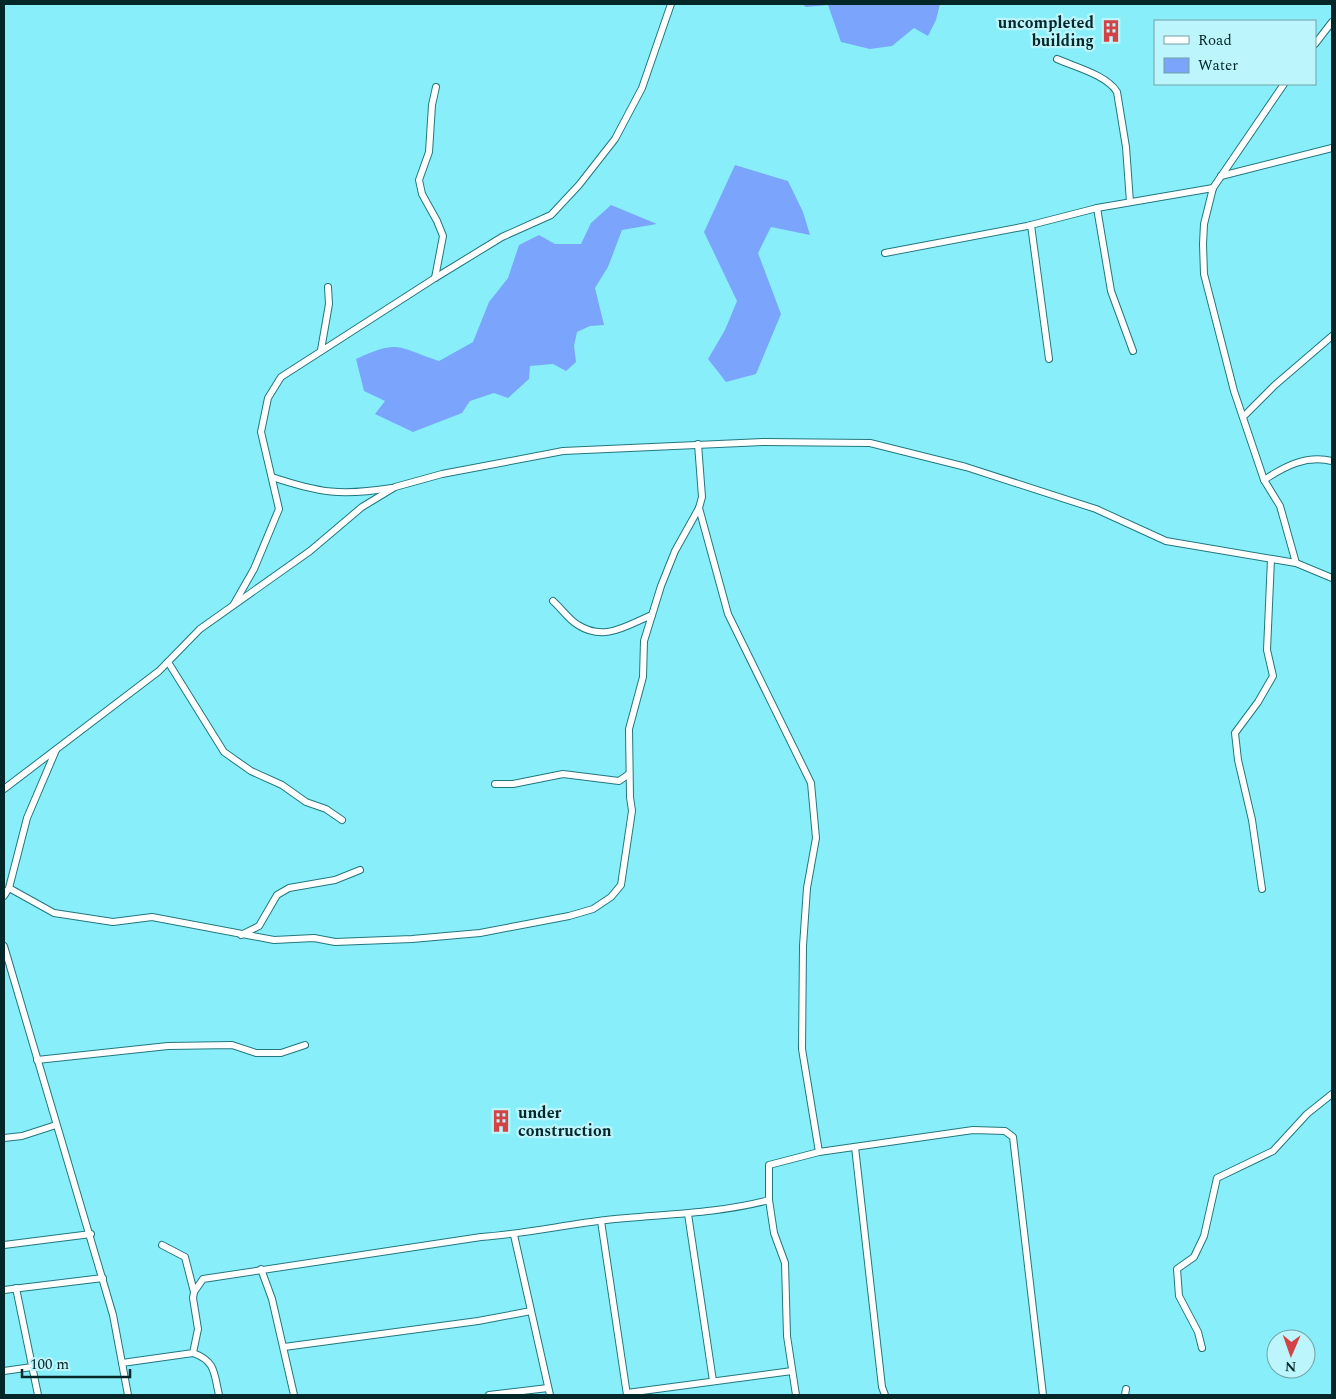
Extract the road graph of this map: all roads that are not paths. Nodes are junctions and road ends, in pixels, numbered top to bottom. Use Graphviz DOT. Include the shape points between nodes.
graph roads {
  1 [pos="671,4"];
  2 [pos="1332,22"];
  3 [pos="1316,43"];
  4 [pos="1056,59"];
  5 [pos="1283,85"];
  6 [pos="436,87"];
  7 [pos="1332,148"];
  8 [pos="1221,176"];
  9 [pos="1213,188"];
  10 [pos="1130,202"];
  11 [pos="1097,208"];
  12 [pos="1031,225"];
  13 [pos="885,253"];
  14 [pos="435,278"];
  15 [pos="328,288"];
  16 [pos="1332,336"];
  17 [pos="321,350"];
  18 [pos="1133,351"];
  19 [pos="1049,358"];
  20 [pos="1244,417"];
  21 [pos="698,444"];
  22 [pos="1332,461"];
  23 [pos="272,477"];
  24 [pos="1264,480"];
  25 [pos="395,487"];
  26 [pos="699,508"];
  27 [pos="1271,559"];
  28 [pos="1296,563"];
  29 [pos="1332,578"];
  30 [pos="553,601"];
  31 [pos="232,607"];
  32 [pos="652,615"];
  33 [pos="168,662"];
  34 [pos="57,748"];
  35 [pos="629,774"];
  36 [pos="495,784"];
  37 [pos="4,789"];
  38 [pos="342,820"];
  39 [pos="360,870"];
  40 [pos="9,888"];
  41 [pos="1262,889"];
  42 [pos="4,896"];
  43 [pos="241,935"];
  44 [pos="4,946"];
  45 [pos="306,1045"];
  46 [pos="37,1060"];
  47 [pos="1332,1094"];
  48 [pos="56,1125"];
  49 [pos="4,1138"];
  50 [pos="855,1147"];
  51 [pos="819,1152"];
  52 [pos="769,1200"];
  53 [pos="688,1214"];
  54 [pos="601,1221"];
  55 [pos="91,1234"];
  56 [pos="514,1235"];
  57 [pos="4,1245"];
  58 [pos="162,1245"];
  59 [pos="261,1269"];
  60 [pos="102,1278"];
  61 [pos="16,1288"];
  62 [pos="4,1290"];
  63 [pos="194,1292"];
  64 [pos="531,1311"];
  65 [pos="284,1347"];
  66 [pos="1202,1348"];
  67 [pos="193,1353"];
  68 [pos="122,1364"];
  69 [pos="32,1367"];
  70 [pos="4,1371"];
  71 [pos="792,1371"];
  72 [pos="713,1381"];
  73 [pos="549,1392"];
  74 [pos="627,1394"];
  75 [pos="38,1395"];
  76 [pos="128,1395"];
  77 [pos="219,1395"];
  78 [pos="294,1395"];
  79 [pos="489,1395"];
  80 [pos="796,1395"];
  81 [pos="885,1395"];
  82 [pos="1043,1395"];
  1 -- 14 [label="street" via="642,88 614,139 579,185 550,215 502,237"];
  2 -- 3 [label="street"];
  4 -- 10 [label="street" via="1114,86 1125,139"];
  5 -- 8 [label="street"];
  6 -- 14 [label="street" via="429,152 419,180 422,194 443,236"];
  7 -- 8 [label="street"];
  8 -- 9 [label="street"];
  9 -- 10 [label="street"];
  9 -- 20 [label="street" via="1204,224 1204,274 1220,344"];
  10 -- 11 [label="street"];
  11 -- 12 [label="street"];
  11 -- 18 [label="street" via="1111,291"];
  12 -- 13 [label="street"];
  12 -- 19 [label="street"];
  14 -- 17 [label="street" via="378,317"];
  15 -- 17 [label="street" via="328,312"];
  16 -- 20 [label="street" via="1289,372"];
  17 -- 23 [label="street" via="281,378 268,398 261,432"];
  20 -- 24 [label="street"];
  21 -- 25 [label="street" via="564,451 442,474"];
  21 -- 26 [label="street" via="702,497"];
  21 -- 27 [label="street" via="870,443 966,467 1096,509 1166,541"];
  22 -- 24 [label="street" via="1312,459 1296,462"];
  23 -- 25 [label="street" via="310,490 334,493"];
  23 -- 31 [label="street" via="280,508 254,569"];
  24 -- 28 [label="street" via="1280,506"];
  25 -- 31 [label="street" via="362,507 310,551"];
  26 -- 32 [label="street" via="675,551"];
  26 -- 51 [label="street" via="728,614 811,783 816,838 807,888 803,946 802,1049"];
  27 -- 28 [label="street"];
  27 -- 41 [label="street" via="1267,650 1273,676 1235,732"];
  28 -- 29 [label="street"];
  30 -- 32 [label="street" via="577,624 596,633 619,630"];
  31 -- 33 [label="street" via="200,629"];
  32 -- 35 [label="street" via="644,641 643,677 629,729"];
  33 -- 34 [label="street"];
  33 -- 38 [label="street" via="224,752 251,771"];
  34 -- 37 [label="street"];
  34 -- 40 [label="street" via="27,818"];
  35 -- 36 [label="street" via="619,780 563,774 514,784"];
  35 -- 43 [label="street" via="632,811 621,885 611,897 593,909 480,933 412,940 335,942 314,938 292,941"];
  39 -- 43 [label="street" via="336,880 289,888 277,895 259,926"];
  40 -- 42 [label="street"];
  40 -- 43 [label="street" via="54,913 113,922 152,917"];
  44 -- 46 [label="street"];
  45 -- 46 [label="street" via="281,1054 256,1053 232,1045 168,1046"];
  46 -- 48 [label="street"];
  47 -- 66 [label="street" via="1307,1114 1273,1151 1218,1178 1204,1236 1194,1257 1176,1269 1179,1296 1198,1332"];
  48 -- 49 [label="street"];
  48 -- 55 [label="street"];
  50 -- 51 [label="street"];
  50 -- 81 [label="street"];
  50 -- 82 [label="street" via="973,1130 1005,1131 1013,1137"];
  51 -- 52 [label="street" via="769,1165"];
  52 -- 53 [label="street"];
  52 -- 71 [label="street" via="774,1233 785,1263 787,1336"];
  53 -- 54 [label="street"];
  53 -- 72 [label="street"];
  54 -- 56 [label="street"];
  54 -- 74 [label="street"];
  55 -- 57 [label="street"];
  55 -- 60 [label="street"];
  56 -- 59 [label="street"];
  56 -- 64 [label="street"];
  58 -- 63 [label="street" via="185,1258"];
  59 -- 63 [label="street" via="204,1279"];
  59 -- 65 [label="street"];
  60 -- 61 [label="street"];
  60 -- 68 [label="street" via="114,1316"];
  61 -- 62 [label="street"];
  61 -- 69 [label="street"];
  63 -- 67 [label="street" via="192,1298 198,1329"];
  64 -- 65 [label="street"];
  64 -- 73 [label="street"];
  65 -- 78 [label="street"];
  67 -- 68 [label="street"];
  67 -- 77 [label="street" via="210,1361"];
  68 -- 76 [label="street"];
  69 -- 70 [label="street"];
  69 -- 75 [label="street"];
  71 -- 72 [label="street"];
  71 -- 80 [label="street"];
  72 -- 74 [label="street"];
  73 -- 79 [label="street"];
}
